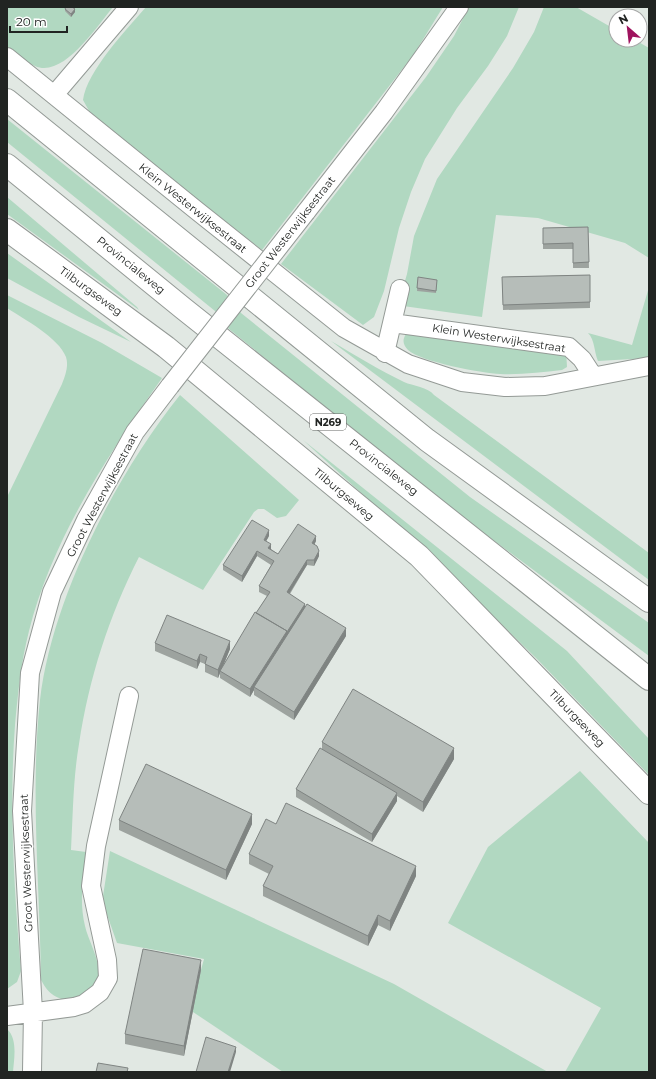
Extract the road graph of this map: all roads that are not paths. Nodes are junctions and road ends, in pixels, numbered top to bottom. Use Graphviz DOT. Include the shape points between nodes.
graph roads {
  1 [pos="130,7"];
  2 [pos="458,7"];
  3 [pos="7,56"];
  4 [pos="54,95"];
  5 [pos="7,100"];
  6 [pos="7,165"];
  7 [pos="7,230"];
  8 [pos="400,289"];
  9 [pos="392,323"];
  10 [pos="385,353"];
  11 [pos="649,366"];
  12 [pos="593,376"];
  13 [pos="649,601"];
  14 [pos="649,679"];
  15 [pos="129,696"];
  16 [pos="649,793"];
  17 [pos="33,1012"];
  18 [pos="7,1016"];
  19 [pos="32,1072"];
  1 -- 4 [label="street"];
  2 -- 17 [label="street, Groot Westerwijksestraat, bridge" via="384,112 134,432 86,520 52,592 30,673 22,811"];
  3 -- 4 [label="street, Klein Westerwijksestraat"];
  4 -- 10 [label="street, Klein Westerwijksestraat" via="318,308 344,328"];
  5 -- 13 [label="main road" via="427,440"];
  6 -- 14 [label="main road, Provincialeweg / N269"];
  7 -- 16 [label="main road, Tilburgseweg" via="166,347 419,556"];
  8 -- 9 [label="street"];
  9 -- 10 [label="street"];
  9 -- 12 [label="street, Klein Westerwijksestraat" via="569,347 582,359"];
  10 -- 12 [label="street, Klein Westerwijksestraat" via="436,375 469,383 505,387 545,386"];
  11 -- 12 [label="street, Klein Westerwijksestraat"];
  15 -- 17 [label="street" via="96,846 91,886 107,960 108,978 100,992 84,1004"];
  17 -- 18 [label="street"];
  17 -- 19 [label="street, Groot Westerwijksestraat"];
}
